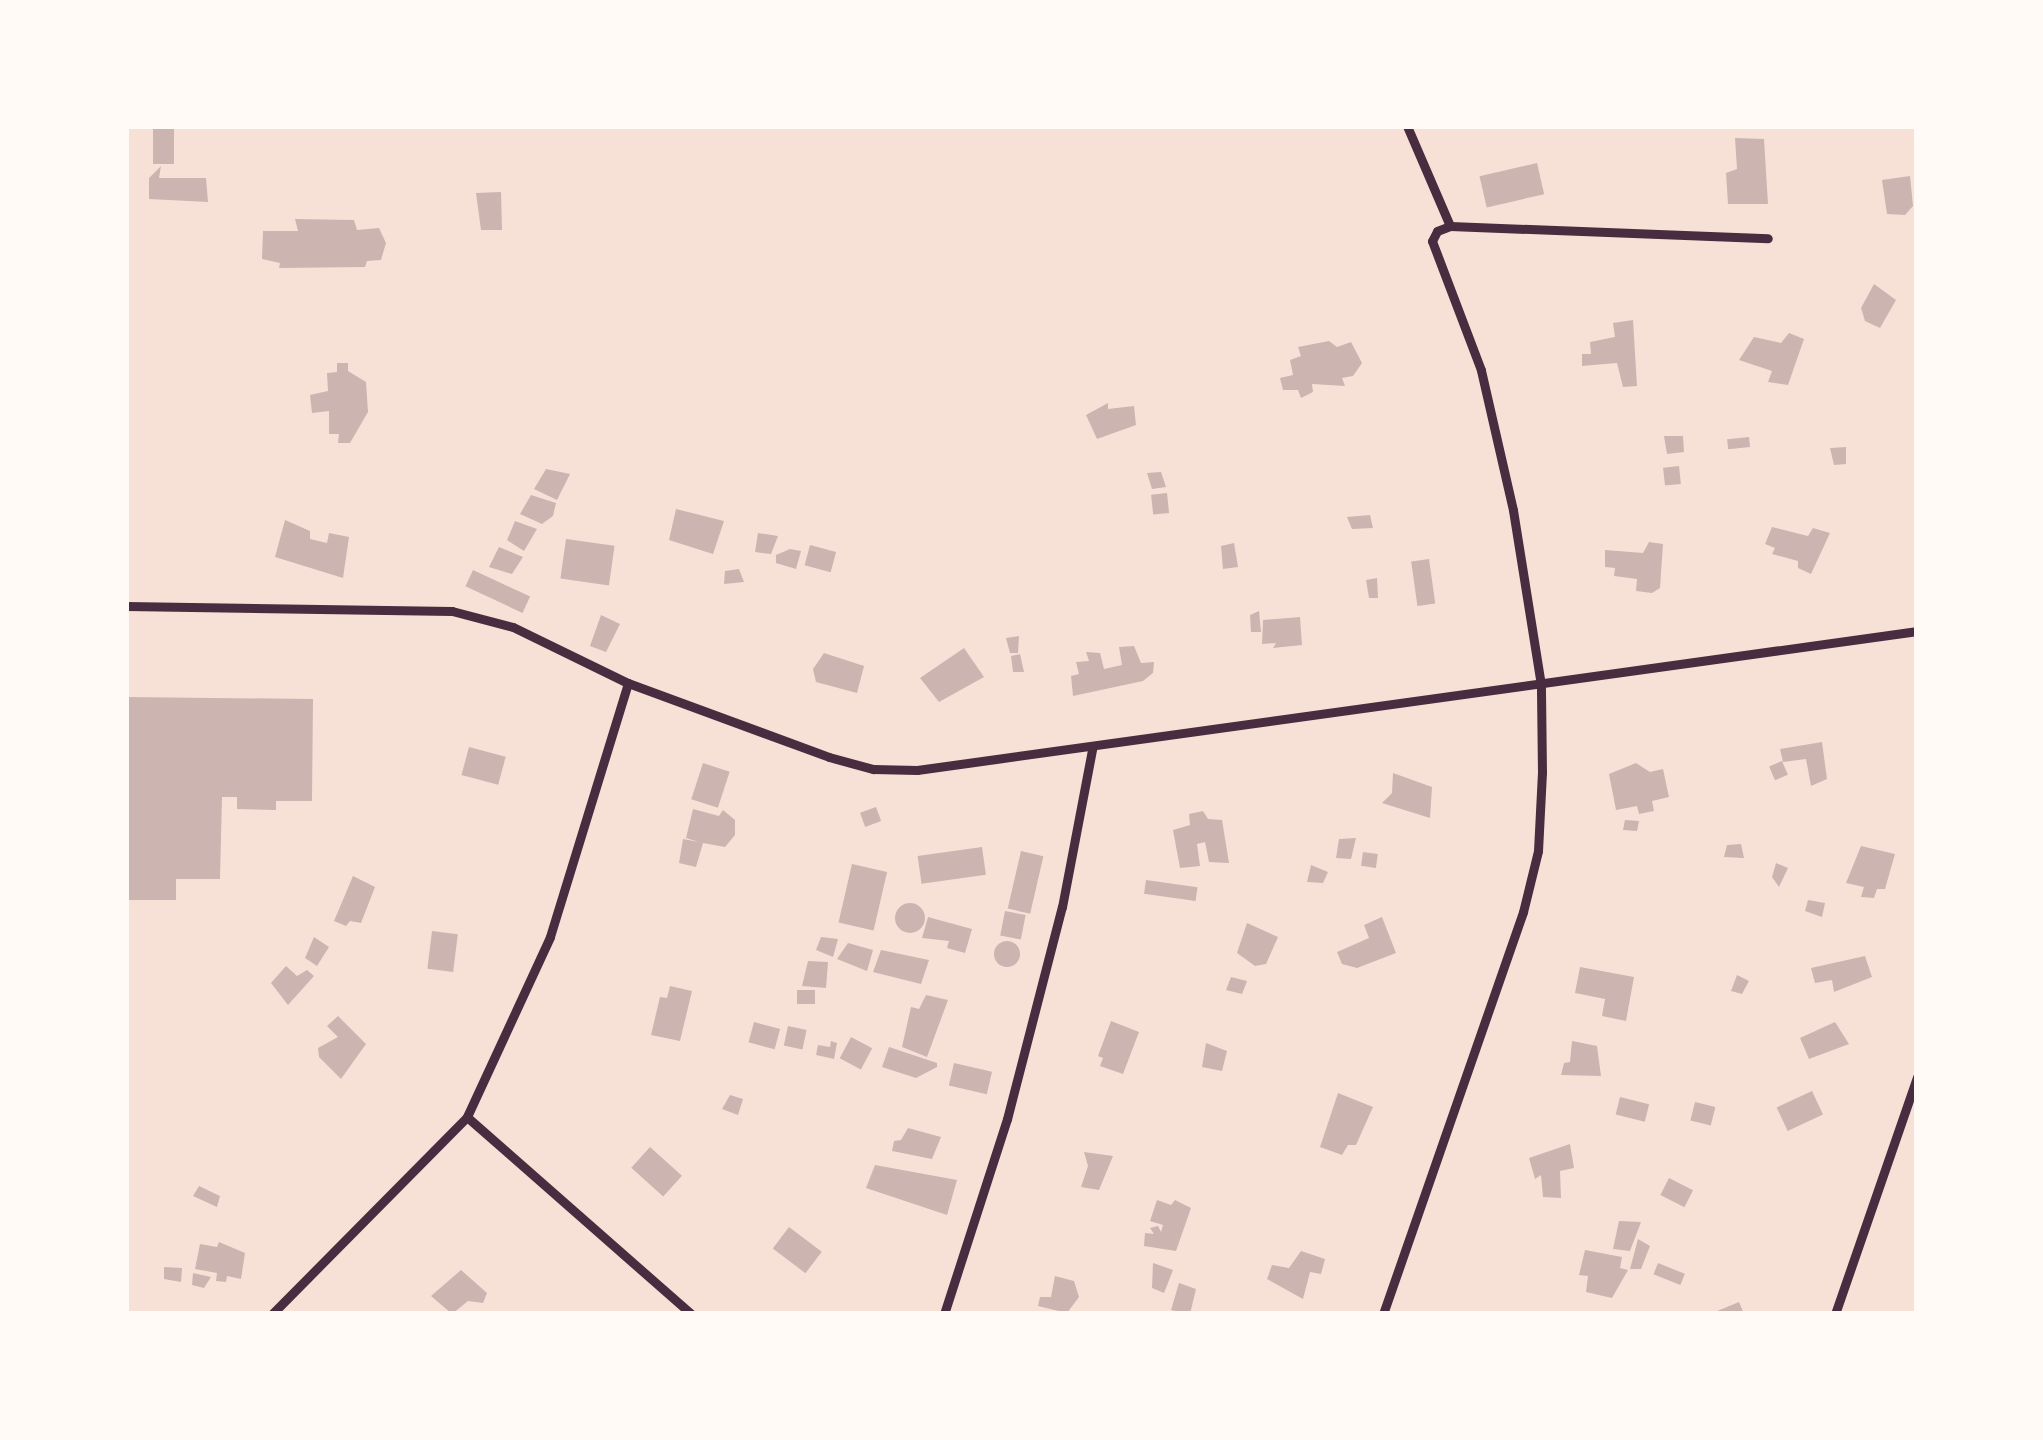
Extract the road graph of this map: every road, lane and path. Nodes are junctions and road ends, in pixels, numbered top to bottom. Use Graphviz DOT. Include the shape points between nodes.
graph roads {
  1 [pos="1407,126"];
  2 [pos="1450,226"];
  3 [pos="1768,238"];
  4 [pos="126,607"];
  5 [pos="1917,632"];
  6 [pos="628,683"];
  7 [pos="1540,685"];
  8 [pos="1092,749"];
  9 [pos="1917,1077"];
  10 [pos="467,1118"];
  11 [pos="272,1314"];
  12 [pos="692,1314"];
  13 [pos="944,1314"];
  14 [pos="1383,1314"];
  15 [pos="1835,1314"];
  1 -- 2 [label="street"];
  2 -- 3 [label="street"];
  2 -- 7 [label="street" via="1432,242 1481,370"];
  4 -- 6 [label="street" via="452,611 513,627"];
  5 -- 7 [label="street"];
  6 -- 8 [label="street" via="873,769 955,768"];
  6 -- 10 [label="street" via="550,938"];
  7 -- 8 [label="street"];
  7 -- 14 [label="street" via="1533,872"];
  8 -- 13 [label="street" via="1062,907"];
  9 -- 15 [label="street"];
  10 -- 11 [label="street"];
  10 -- 12 [label="street"];
}
